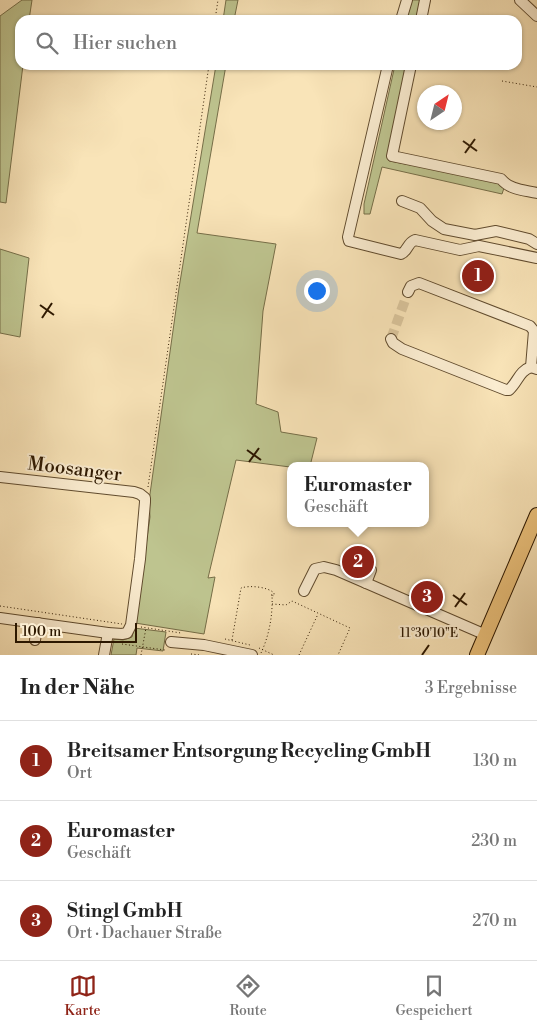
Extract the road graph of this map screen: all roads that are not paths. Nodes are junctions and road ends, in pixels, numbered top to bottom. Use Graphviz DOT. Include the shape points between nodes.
graph roads {
  1 [pos="408,0"];
  2 [pos="425,0"];
  3 [pos="520,0"];
  4 [pos="403,15"];
  5 [pos="422,15"];
  6 [pos="537,16"];
  7 [pos="387,70"];
  8 [pos="410,70"];
  9 [pos="537,193"];
  10 [pos="402,201"];
  11 [pos="537,244"];
  12 [pos="537,258"];
  13 [pos="408,292"];
  14 [pos="391,339"];
  15 [pos="534,368"];
  16 [pos="0,477"];
  17 [pos="537,515"];
  18 [pos="371,570"];
  19 [pos="366,583"];
  20 [pos="304,591"];
  21 [pos="0,618"];
  22 [pos="38,623"];
  23 [pos="486,634"];
  24 [pos="107,637"];
  25 [pos="35,640"];
  26 [pos="171,642"];
  27 [pos="235,652"];
  28 [pos="104,655"];
  29 [pos="252,655"];
  30 [pos="477,655"];
  1 -- 4 [label="street"];
  2 -- 5 [label="street"];
  3 -- 6 [label="street"];
  7 -- 12 [label="street" via="349,242 402,254 415,240 460,250 479,246"];
  8 -- 9 [label="street" via="392,156 501,179 511,188"];
  10 -- 11 [label="street" via="420,208 444,229 475,236 496,231"];
  13 -- 15 [label="street" via="411,286 419,284 530,326 534,331"];
  14 -- 15 [label="street" via="402,349 506,390 512,387 520,374"];
  16 -- 24 [label="street, Moosanger" via="134,492 145,498 131,625 127,633"];
  17 -- 23 [label="main road"];
  18 -- 19 [label="street"];
  19 -- 20 [label="street" via="330,568 318,567 311,574"];
  19 -- 23 [label="street"];
  21 -- 22 [label="street"];
  22 -- 24 [label="street"];
  22 -- 25 [label="street"];
  23 -- 30 [label="main road"];
  24 -- 28 [label="street"];
  26 -- 27 [label="street"];
  27 -- 29 [label="street"];
}
